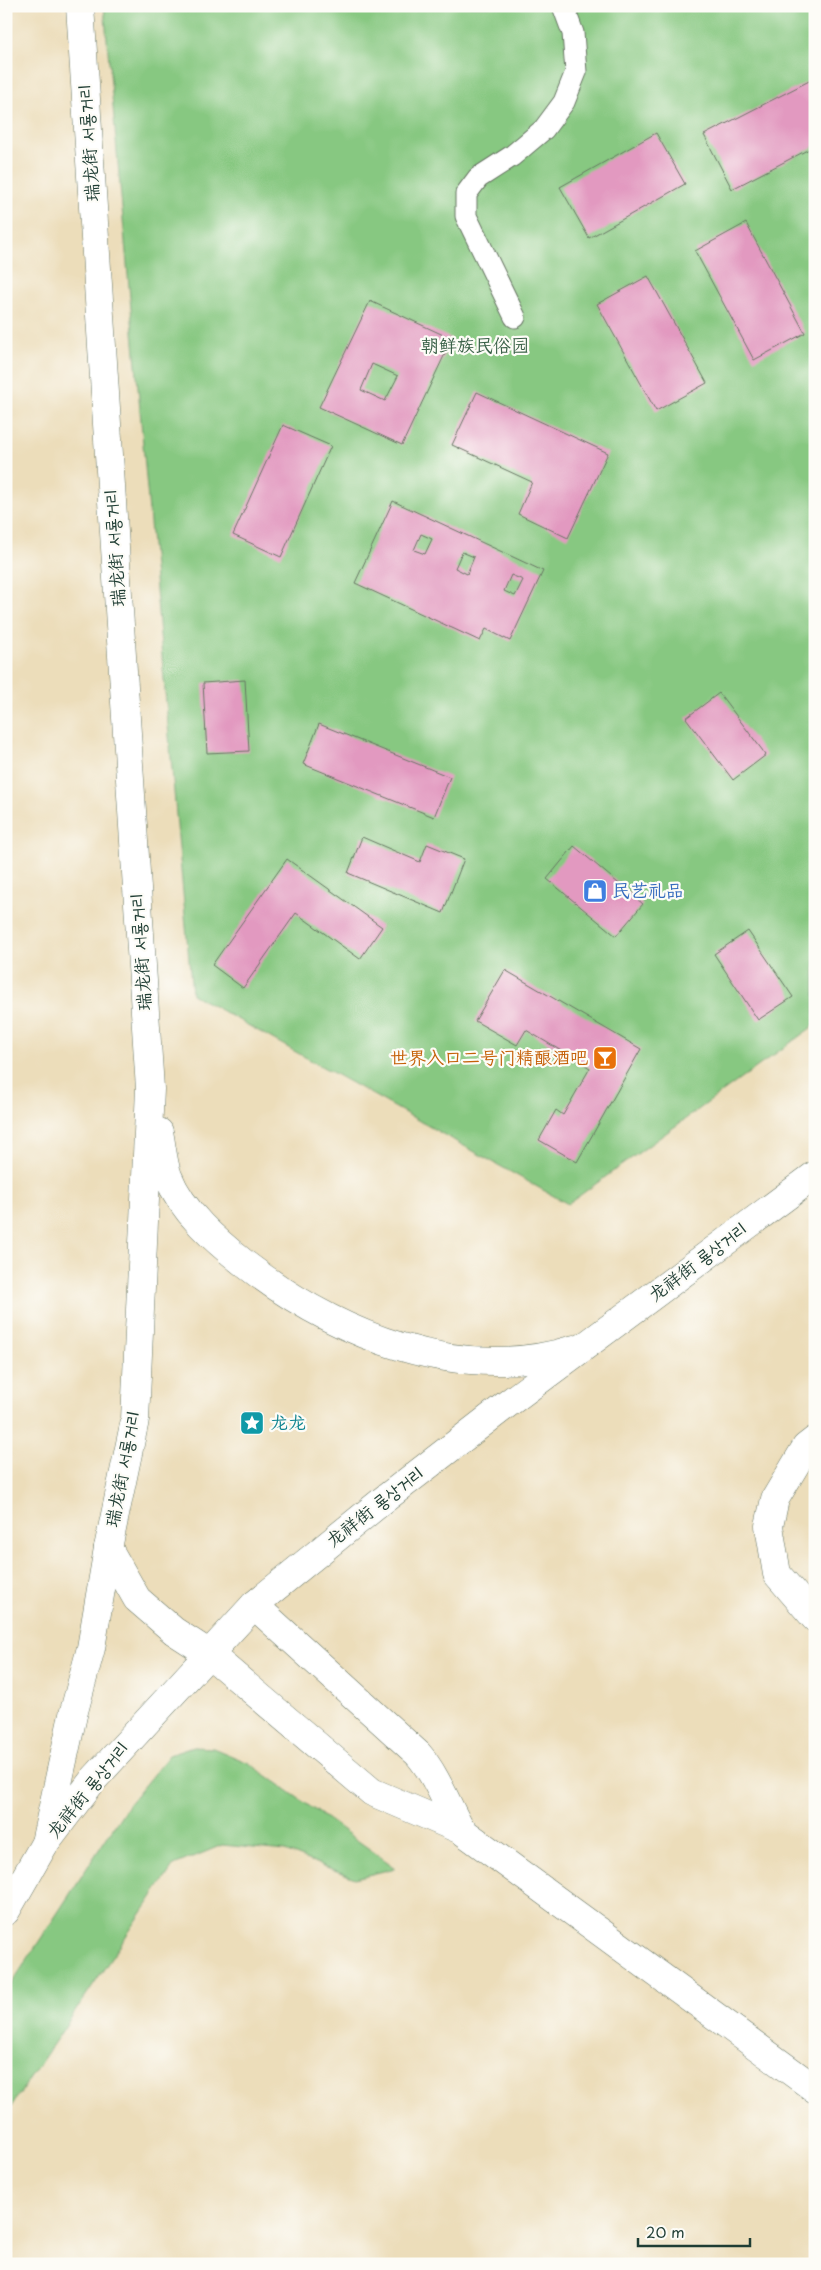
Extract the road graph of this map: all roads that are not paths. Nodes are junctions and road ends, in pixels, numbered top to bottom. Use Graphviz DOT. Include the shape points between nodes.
graph roads {
  1 [pos="80,6"];
  2 [pos="563,6"];
  3 [pos="516,317"];
  4 [pos="150,1089"];
  5 [pos="815,1175"];
  6 [pos="591,1344"];
  7 [pos="815,1440"];
  8 [pos="108,1548"];
  9 [pos="254,1605"];
  10 [pos="815,1618"];
  11 [pos="208,1653"];
  12 [pos="461,1830"];
  13 [pos="45,1842"];
  14 [pos="6,1911"];
  15 [pos="815,2089"];
  1 -- 4 [label="street, 瑞龙街 서룡거리"];
  2 -- 3 [label="lane" via="573,33 576,72 564,102 544,129 512,156 478,178 466,194 466,216"];
  4 -- 6 [label="street, 瑞龙街 서룡거리" via="168,1176 185,1206 223,1246 307,1307 358,1333 436,1355 520,1361"];
  4 -- 8 [label="street, 瑞龙街 서룡거리" via="135,1420"];
  5 -- 6 [label="street, 龙祥街 룡상거리"];
  6 -- 9 [label="street, 龙祥街 룡상거리" via="382,1501"];
  7 -- 10 [label="street" via="806,1447 774,1499 769,1526 777,1574"];
  8 -- 11 [label="street" via="137,1599 174,1631"];
  8 -- 13 [label="street, 瑞龙街 서룡거리" via="91,1648"];
  9 -- 11 [label="street, 龙祥街 룡상거리"];
  9 -- 12 [label="street" via="418,1754 434,1775"];
  11 -- 12 [label="street" via="372,1792"];
  11 -- 13 [label="street, 龙祥街 룡상거리" via="93,1780"];
  12 -- 15 [label="street"];
  13 -- 14 [label="street, 龙祥街 룡상거리"];
}
